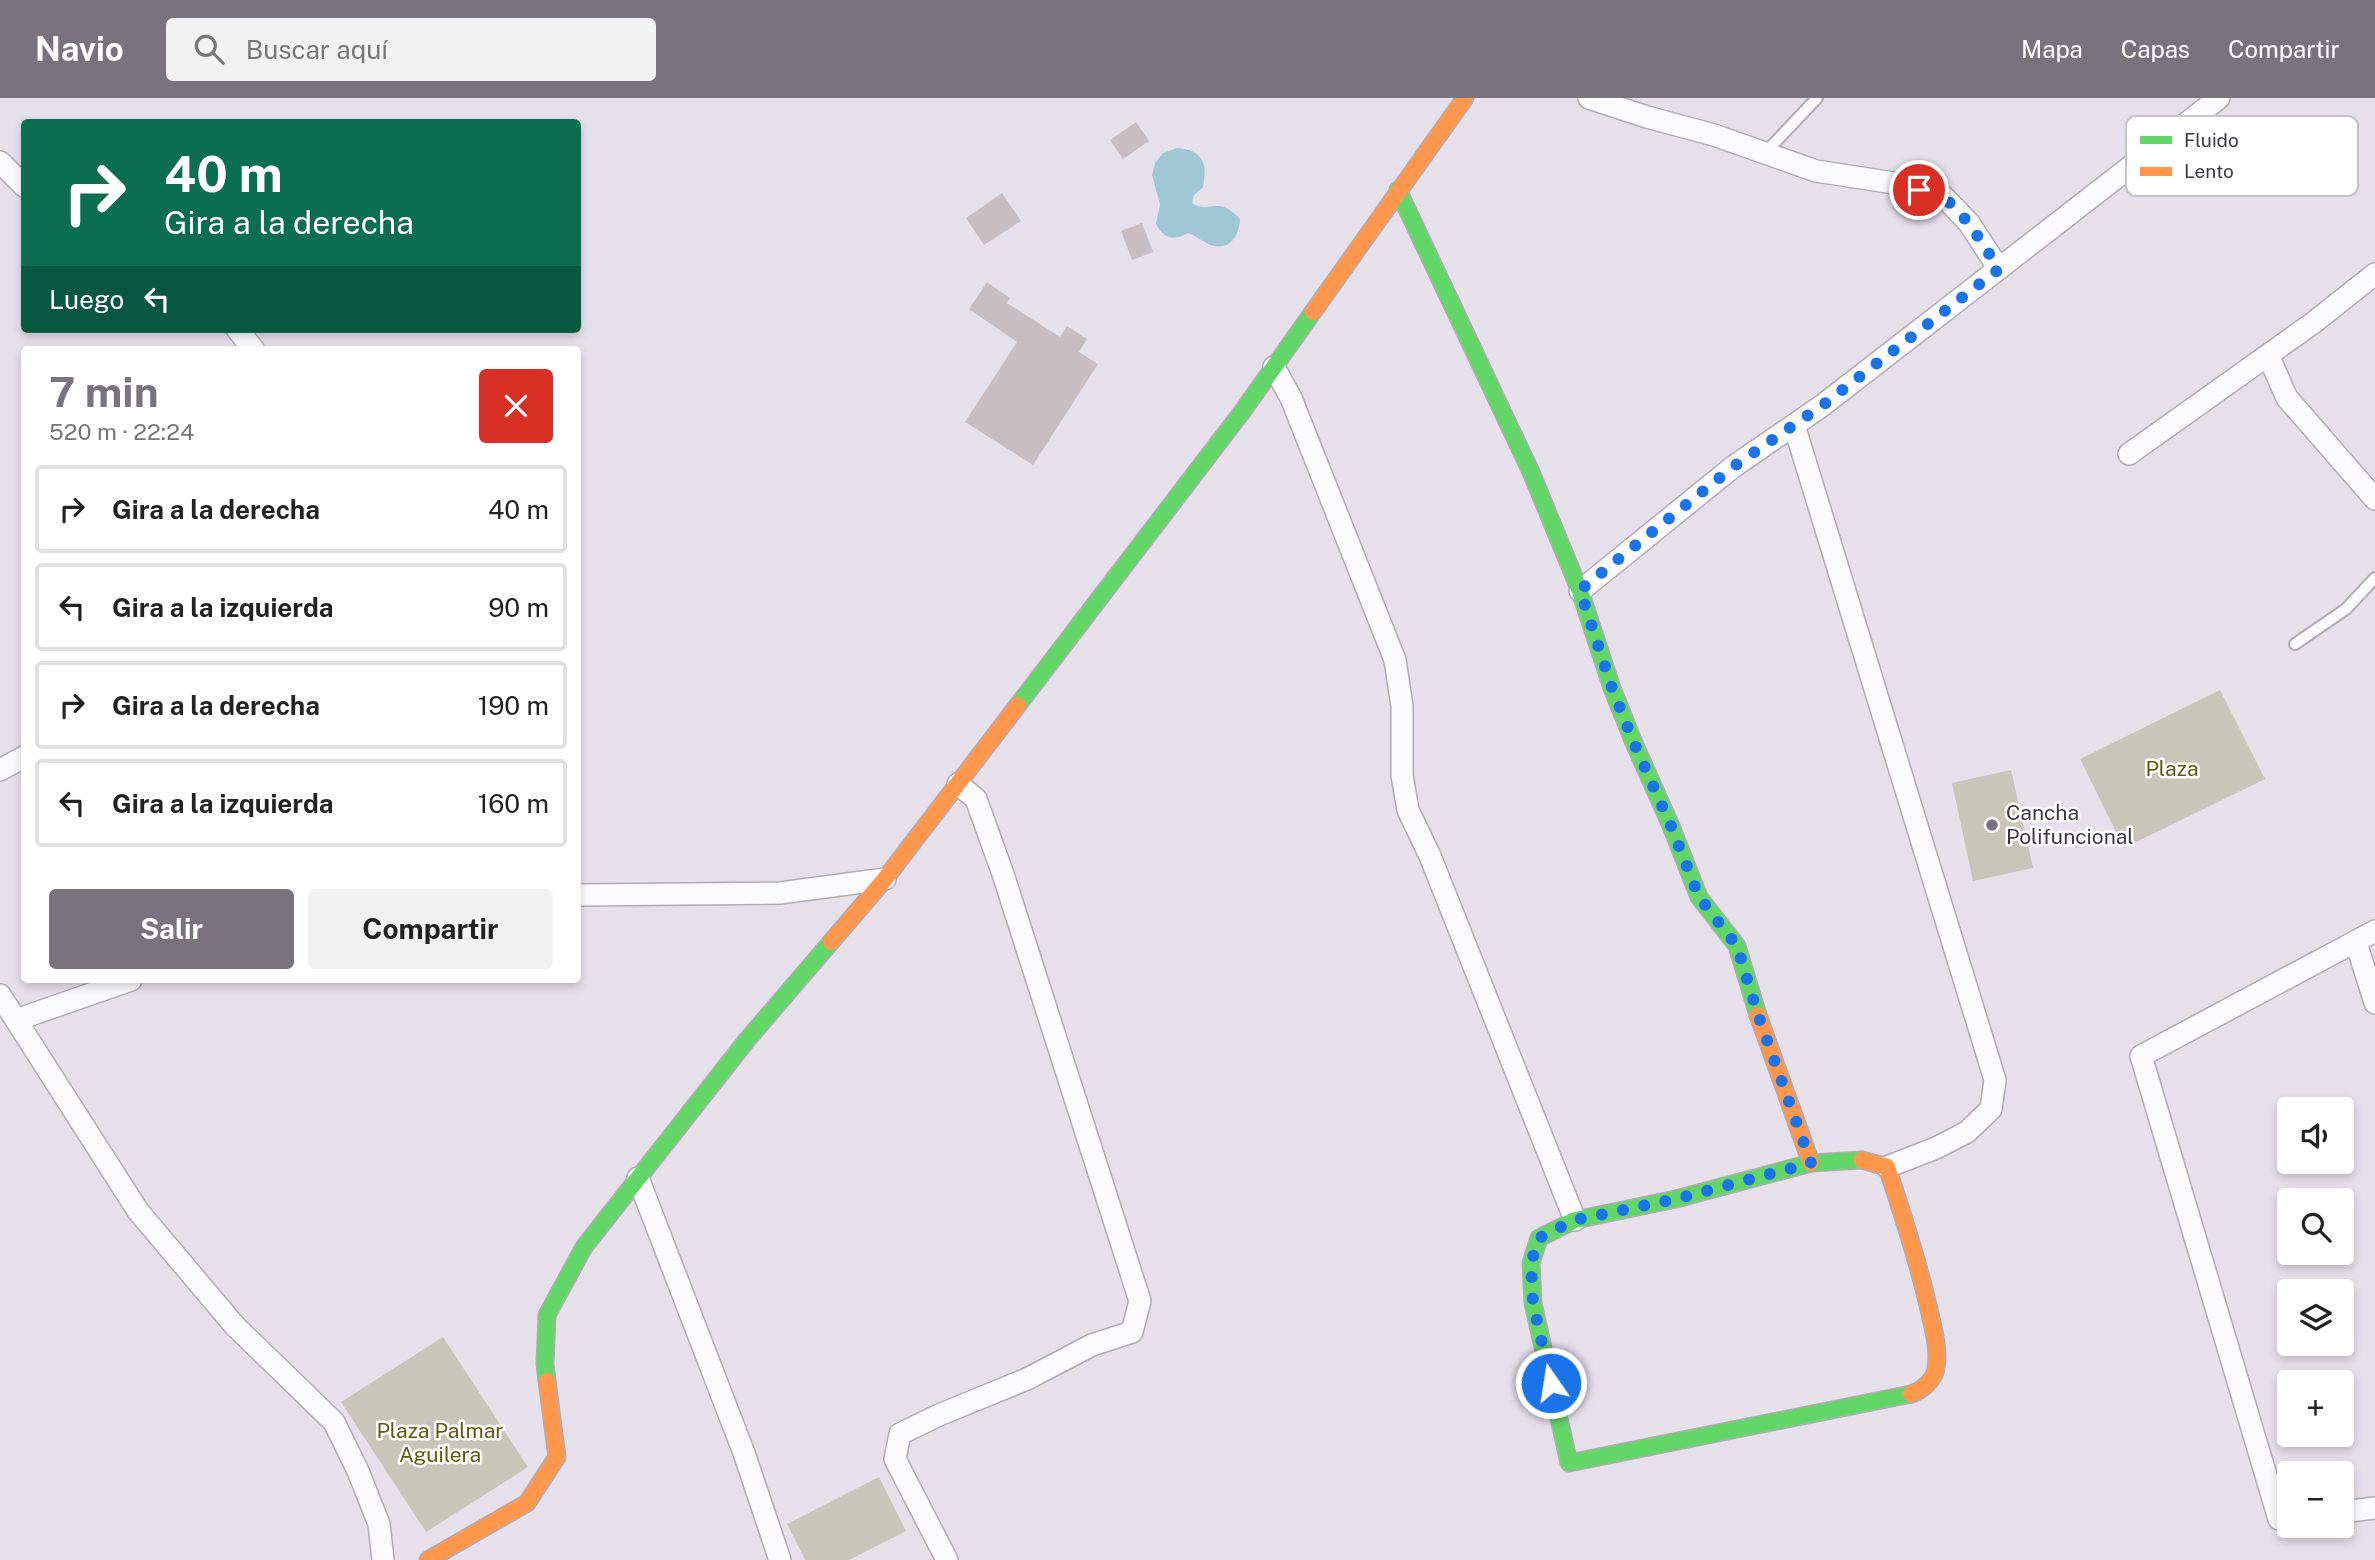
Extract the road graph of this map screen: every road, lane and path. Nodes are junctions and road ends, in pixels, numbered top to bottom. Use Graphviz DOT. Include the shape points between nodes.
graph roads {
  1 [pos="1465,98"];
  2 [pos="1589,98"];
  3 [pos="1817,98"];
  4 [pos="2218,98"];
  5 [pos="1451,105"];
  6 [pos="2195,116"];
  7 [pos="1766,152"];
  8 [pos="0,162"];
  9 [pos="2126,170"];
  10 [pos="21,183"];
  11 [pos="1398,190"];
  12 [pos="1999,269"];
  13 [pos="2375,274"];
  14 [pos="2268,355"];
  15 [pos="1274,367"];
  16 [pos="1794,425"];
  17 [pos="2129,454"];
  18 [pos="2375,499"];
  19 [pos="2375,578"];
  20 [pos="1580,590"];
  21 [pos="2295,644"];
  22 [pos="21,759"];
  23 [pos="0,770"];
  24 [pos="958,784"];
  25 [pos="885,879"];
  26 [pos="581,895"];
  27 [pos="2375,931"];
  28 [pos="2356,942"];
  29 [pos="122,983"];
  30 [pos="0,995"];
  31 [pos="2375,1003"];
  32 [pos="16,1020"];
  33 [pos="1811,1163"];
  34 [pos="1887,1167"];
  35 [pos="638,1178"];
  36 [pos="1575,1220"];
  37 [pos="2375,1508"];
  38 [pos="2354,1511"];
  39 [pos="2277,1512"];
  40 [pos="383,1560"];
  41 [pos="428,1560"];
  42 [pos="780,1560"];
  43 [pos="947,1560"];
  1 -- 5 [label="street"];
  2 -- 7 [label="street"];
  3 -- 7 [label="lane"];
  4 -- 6 [label="street"];
  5 -- 11 [label="street"];
  7 -- 12 [label="street" via="1816,171 1894,183 1945,198 1969,223"];
  8 -- 10 [label="street"];
  9 -- 12 [label="street"];
  11 -- 15 [label="street"];
  11 -- 20 [label="street" via="1531,472"];
  12 -- 16 [label="street"];
  13 -- 14 [label="street"];
  14 -- 17 [label="street"];
  14 -- 18 [label="street" via="2287,398"];
  15 -- 24 [label="street"];
  15 -- 36 [label="street" via="1395,660 1408,810"];
  16 -- 20 [label="street" via="1733,467"];
  16 -- 34 [label="street" via="1994,1080 1991,1109 1967,1132"];
  19 -- 21 [label="lane" via="2346,609"];
  20 -- 33 [label="street" via="1612,688 1699,897 1737,946"];
  22 -- 23 [label="street"];
  24 -- 25 [label="street"];
  24 -- 43 [label="street" via="976,799 1003,874 1140,1301 1132,1332 1092,1345 1027,1379 900,1434 895,1459"];
  25 -- 26 [label="street" via="780,893"];
  25 -- 35 [label="street" via="747,1040"];
  27 -- 28 [label="street"];
  28 -- 31 [label="street"];
  28 -- 39 [label="street" via="2141,1056"];
  29 -- 32 [label="street"];
  30 -- 32 [label="street"];
  32 -- 40 [label="street" via="138,1211 235,1326 334,1422 379,1524"];
  33 -- 34 [label="street" via="1862,1160"];
  33 -- 36 [label="street"];
  34 -- 36 [label="street" via="1936,1338 1936,1371 1919,1392 1569,1463 1533,1303 1531,1263 1539,1238"];
  35 -- 41 [label="street" via="583,1247 547,1315 545,1364 557,1457 527,1503"];
  35 -- 42 [label="street" via="744,1453"];
  37 -- 38 [label="street"];
}
